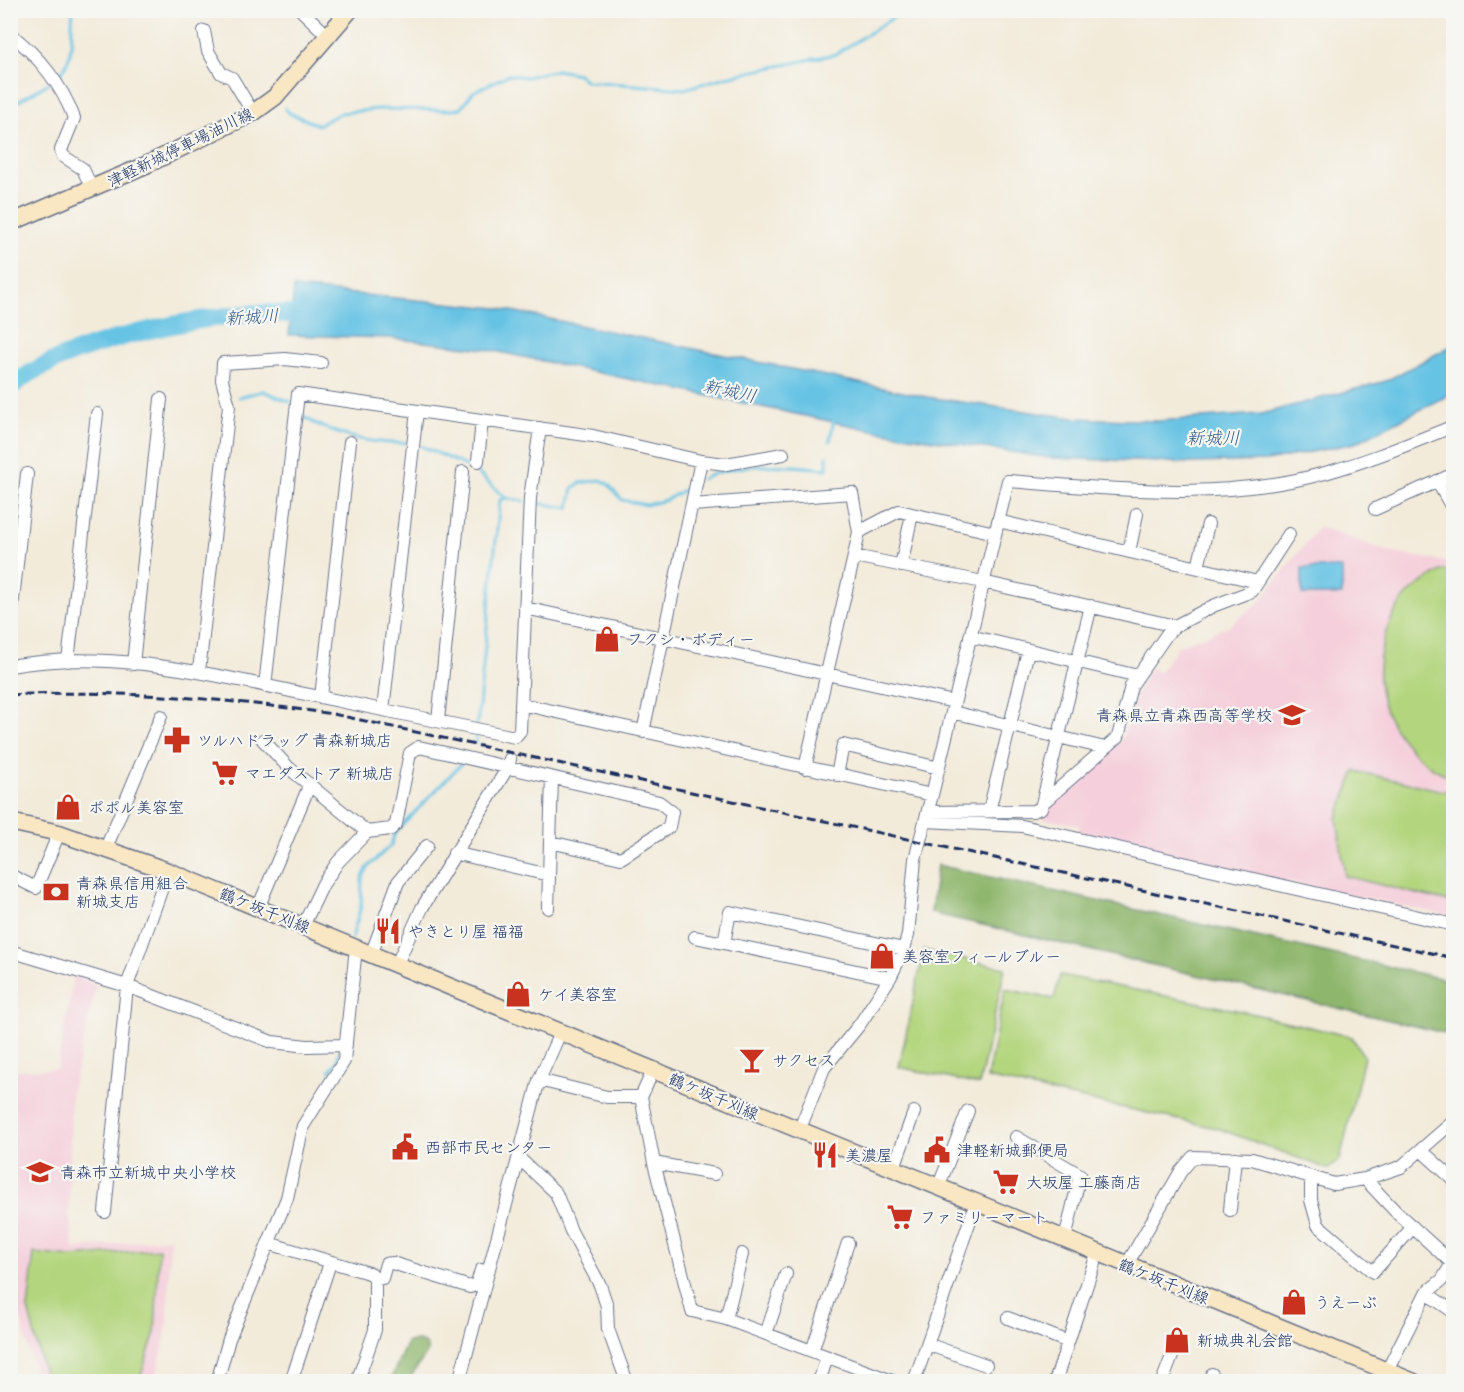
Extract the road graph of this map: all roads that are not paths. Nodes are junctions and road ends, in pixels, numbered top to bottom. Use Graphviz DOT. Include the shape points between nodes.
graph roads {
  1 [pos="301,10"];
  2 [pos="350,10"];
  3 [pos="204,31"];
  4 [pos="10,34"];
  5 [pos="328,36"];
  6 [pos="253,113"];
  7 [pos="92,189"];
  8 [pos="10,223"];
  9 [pos="321,363"];
  10 [pos="162,399"];
  11 [pos="417,411"];
  12 [pos="97,414"];
  13 [pos="482,420"];
  14 [pos="1454,426"];
  15 [pos="540,428"];
  16 [pos="350,442"];
  17 [pos="783,454"];
  18 [pos="477,461"];
  19 [pos="701,461"];
  20 [pos="463,472"];
  21 [pos="27,474"];
  22 [pos="1454,474"];
  23 [pos="1437,481"];
  24 [pos="692,505"];
  25 [pos="1376,509"];
  26 [pos="1454,511"];
  27 [pos="912,514"];
  28 [pos="1137,514"];
  29 [pos="1208,524"];
  30 [pos="997,527"];
  31 [pos="859,532"];
  32 [pos="1289,534"];
  33 [pos="1129,552"];
  34 [pos="854,556"];
  35 [pos="901,566"];
  36 [pos="1198,568"];
  37 [pos="983,582"];
  38 [pos="1258,582"];
  39 [pos="1091,606"];
  40 [pos="525,608"];
  41 [pos="10,626"];
  42 [pos="1175,627"];
  43 [pos="970,636"];
  44 [pos="663,639"];
  45 [pos="1028,651"];
  46 [pos="68,661"];
  47 [pos="1078,662"];
  48 [pos="133,664"];
  49 [pos="10,666"];
  50 [pos="199,671"];
  51 [pos="827,675"];
  52 [pos="1138,676"];
  53 [pos="265,686"];
  54 [pos="321,697"];
  55 [pos="521,704"];
  56 [pos="953,707"];
  57 [pos="383,710"];
  58 [pos="160,716"];
  59 [pos="438,721"];
  60 [pos="1010,726"];
  61 [pos="642,732"];
  62 [pos="515,737"];
  63 [pos="1060,737"];
  64 [pos="262,740"];
  65 [pos="1105,748"];
  66 [pos="510,759"];
  67 [pos="805,768"];
  68 [pos="939,768"];
  69 [pos="837,775"];
  70 [pos="552,778"];
  71 [pos="310,784"];
  72 [pos="932,795"];
  73 [pos="1045,801"];
  74 [pos="989,811"];
  75 [pos="927,816"];
  76 [pos="10,822"];
  77 [pos="367,832"];
  78 [pos="59,833"];
  79 [pos="550,842"];
  80 [pos="427,846"];
  81 [pos="106,848"];
  82 [pos="454,853"];
  83 [pos="168,871"];
  84 [pos="549,875"];
  85 [pos="10,885"];
  86 [pos="258,908"];
  87 [pos="548,908"];
  88 [pos="1454,925"];
  89 [pos="303,926"];
  90 [pos="695,937"];
  91 [pos="724,943"];
  92 [pos="904,949"];
  93 [pos="10,951"];
  94 [pos="364,951"];
  95 [pos="396,966"];
  96 [pos="890,978"];
  97 [pos="127,986"];
  98 [pos="560,1034"];
  99 [pos="346,1045"];
  100 [pos="652,1071"];
  101 [pos="539,1080"];
  102 [pos="641,1097"];
  103 [pos="968,1111"];
  104 [pos="914,1112"];
  105 [pos="1454,1121"];
  106 [pos="799,1131"];
  107 [pos="1016,1137"];
  108 [pos="1422,1152"];
  109 [pos="519,1158"];
  110 [pos="1235,1158"];
  111 [pos="654,1163"];
  112 [pos="893,1170"];
  113 [pos="714,1174"];
  114 [pos="1311,1177"];
  115 [pos="1365,1179"];
  116 [pos="1454,1180"];
  117 [pos="938,1188"];
  118 [pos="976,1203"];
  119 [pos="1230,1210"];
  120 [pos="105,1212"];
  121 [pos="1413,1227"];
  122 [pos="1065,1239"];
  123 [pos="268,1243"];
  124 [pos="848,1244"];
  125 [pos="742,1254"];
  126 [pos="1096,1254"];
  127 [pos="1452,1261"];
  128 [pos="492,1262"];
  129 [pos="330,1263"];
  130 [pos="1126,1266"];
  131 [pos="786,1274"];
  132 [pos="375,1279"];
  133 [pos="1426,1293"];
  134 [pos="1454,1312"];
  135 [pos="1008,1318"];
  136 [pos="726,1319"];
  137 [pos="766,1334"];
  138 [pos="1068,1342"];
  139 [pos="927,1344"];
  140 [pos="812,1351"];
  141 [pos="1172,1356"];
  142 [pos="827,1357"];
  143 [pos="986,1365"];
  144 [pos="1387,1371"];
  145 [pos="217,1382"];
  146 [pos="291,1382"];
  147 [pos="357,1382"];
  148 [pos="459,1382"];
  149 [pos="627,1382"];
  150 [pos="819,1382"];
  151 [pos="895,1382"];
  152 [pos="914,1382"];
  153 [pos="1055,1382"];
  154 [pos="1162,1382"];
  155 [pos="1414,1382"];
  1 -- 5 [label="street"];
  2 -- 5 [label="main road, 津軽新城停車場油川線"];
  3 -- 6 [label="street" via="208,51 221,74 232,78"];
  4 -- 7 [label="street" via="32,50 70,105 74,118 61,150 63,156 83,168"];
  5 -- 6 [label="main road, 津軽新城停車場油川線" via="275,97"];
  6 -- 7 [label="main road, 津軽新城停車場油川線"];
  7 -- 8 [label="main road, 津軽新城停車場油川線"];
  9 -- 50 [label="street" via="285,359 223,363 222,380 229,406"];
  10 -- 48 [label="street"];
  11 -- 13 [label="street"];
  11 -- 53 [label="street" via="298,394"];
  11 -- 57 [label="street"];
  12 -- 46 [label="street"];
  13 -- 15 [label="street"];
  13 -- 18 [label="street"];
  14 -- 30 [label="street" via="1324,474 1260,486 1172,492 1008,481"];
  15 -- 19 [label="street"];
  15 -- 40 [label="street" via="530,498"];
  16 -- 54 [label="street"];
  17 -- 19 [label="street" via="726,464"];
  19 -- 24 [label="street"];
  20 -- 59 [label="street"];
  21 -- 41 [label="street"];
  22 -- 23 [label="street"];
  23 -- 25 [label="street"];
  23 -- 26 [label="street"];
  24 -- 31 [label="street" via="852,493"];
  24 -- 44 [label="street"];
  27 -- 30 [label="street"];
  27 -- 31 [label="street" via="899,511"];
  27 -- 35 [label="street"];
  28 -- 33 [label="street"];
  29 -- 36 [label="street"];
  30 -- 33 [label="street"];
  30 -- 37 [label="street"];
  31 -- 34 [label="street"];
  32 -- 38 [label="street"];
  33 -- 36 [label="street"];
  34 -- 35 [label="street"];
  34 -- 51 [label="street"];
  35 -- 37 [label="street"];
  36 -- 38 [label="street"];
  37 -- 39 [label="street"];
  37 -- 43 [label="street"];
  38 -- 42 [label="street" via="1252,591"];
  39 -- 42 [label="street"];
  39 -- 47 [label="street"];
  40 -- 44 [label="street"];
  40 -- 55 [label="street"];
  42 -- 52 [label="street"];
  43 -- 45 [label="street"];
  43 -- 56 [label="street"];
  44 -- 51 [label="street"];
  44 -- 61 [label="street"];
  45 -- 47 [label="street"];
  45 -- 60 [label="street"];
  46 -- 48 [label="street"];
  46 -- 49 [label="street"];
  47 -- 52 [label="street"];
  47 -- 63 [label="street"];
  48 -- 50 [label="street"];
  50 -- 53 [label="street"];
  51 -- 56 [label="street"];
  51 -- 67 [label="street"];
  52 -- 65 [label="street" via="1131,686 1118,737"];
  53 -- 54 [label="street"];
  54 -- 57 [label="street"];
  55 -- 61 [label="street"];
  55 -- 62 [label="street" via="520,732"];
  56 -- 60 [label="street"];
  56 -- 68 [label="street"];
  57 -- 59 [label="street"];
  58 -- 81 [label="street"];
  59 -- 62 [label="street"];
  60 -- 63 [label="street"];
  60 -- 74 [label="street"];
  61 -- 67 [label="street"];
  62 -- 66 [label="street"];
  63 -- 65 [label="street"];
  63 -- 73 [label="street"];
  64 -- 71 [label="street"];
  65 -- 73 [label="street"];
  66 -- 70 [label="street"];
  66 -- 77 [label="street" via="419,747 410,753 396,824 391,829"];
  66 -- 82 [label="street"];
  67 -- 69 [label="street"];
  68 -- 69 [label="street" via="843,745"];
  68 -- 72 [label="street"];
  69 -- 72 [label="street"];
  70 -- 79 [label="street"];
  70 -- 79 [label="street" via="659,802 672,812 669,827 621,858"];
  71 -- 77 [label="street"];
  71 -- 86 [label="street"];
  72 -- 75 [label="street"];
  73 -- 74 [label="street" via="1033,811"];
  74 -- 75 [label="street"];
  75 -- 88 [label="street" via="1022,826"];
  75 -- 92 [label="street" via="915,859"];
  76 -- 78 [label="main road, 鶴ケ坂千刈線"];
  77 -- 89 [label="street" via="333,869"];
  78 -- 81 [label="main road, 鶴ケ坂千刈線"];
  78 -- 85 [label="street" via="36,888 14,878"];
  79 -- 84 [label="street"];
  80 -- 94 [label="street" via="398,882"];
  81 -- 83 [label="main road, 鶴ケ坂千刈線"];
  82 -- 84 [label="street"];
  82 -- 95 [label="street" via="422,908"];
  83 -- 86 [label="main road, 鶴ケ坂千刈線"];
  83 -- 97 [label="street"];
  84 -- 87 [label="street"];
  86 -- 89 [label="main road, 鶴ケ坂千刈線"];
  89 -- 94 [label="main road, 鶴ケ坂千刈線"];
  90 -- 91 [label="street"];
  91 -- 92 [label="street" via="730,912"];
  91 -- 96 [label="street"];
  92 -- 96 [label="street"];
  93 -- 97 [label="street"];
  94 -- 95 [label="main road, 鶴ケ坂千刈線"];
  94 -- 99 [label="street"];
  95 -- 98 [label="main road, 鶴ケ坂千刈線"];
  96 -- 106 [label="street" via="860,1024 824,1068"];
  97 -- 99 [label="street" via="272,1042"];
  97 -- 120 [label="street"];
  98 -- 100 [label="main road, 鶴ケ坂千刈線"];
  98 -- 101 [label="street"];
  99 -- 123 [label="street" via="344,1061 303,1126 287,1198"];
  100 -- 102 [label="street"];
  100 -- 106 [label="main road, 鶴ケ坂千刈線"];
  101 -- 102 [label="street" via="607,1097"];
  101 -- 109 [label="street"];
  102 -- 111 [label="street"];
  103 -- 117 [label="street"];
  104 -- 112 [label="street"];
  105 -- 108 [label="street"];
  106 -- 112 [label="main road, 鶴ケ坂千刈線"];
  107 -- 122 [label="street" via="1080,1175"];
  108 -- 115 [label="street" via="1401,1167"];
  108 -- 116 [label="street"];
  109 -- 128 [label="street"];
  109 -- 149 [label="street" via="556,1193 600,1285 607,1306 608,1329"];
  110 -- 114 [label="street" via="1252,1159"];
  110 -- 119 [label="street"];
  110 -- 130 [label="street" via="1210,1156 1188,1160"];
  111 -- 113 [label="street"];
  111 -- 136 [label="street" via="692,1311"];
  112 -- 117 [label="main road, 鶴ケ坂千刈線"];
  114 -- 115 [label="street" via="1334,1184"];
  114 -- 121 [label="street" via="1311,1200 1318,1226 1374,1272"];
  115 -- 121 [label="street"];
  117 -- 118 [label="main road, 鶴ケ坂千刈線"];
  118 -- 122 [label="main road, 鶴ケ坂千刈線"];
  118 -- 139 [label="street"];
  121 -- 127 [label="street"];
  122 -- 126 [label="main road, 鶴ケ坂千刈線"];
  123 -- 129 [label="street"];
  123 -- 145 [label="street" via="229,1339"];
  124 -- 140 [label="street"];
  125 -- 136 [label="street"];
  126 -- 130 [label="main road, 鶴ケ坂千刈線"];
  126 -- 138 [label="street"];
  127 -- 133 [label="street" via="1442,1280"];
  128 -- 132 [label="street" via="484,1259 477,1284 470,1287 392,1263 387,1264 382,1278"];
  128 -- 148 [label="street"];
  129 -- 132 [label="street"];
  129 -- 146 [label="street"];
  130 -- 144 [label="main road, 鶴ケ坂千刈線"];
  131 -- 137 [label="street"];
  132 -- 147 [label="street" via="375,1330"];
  133 -- 134 [label="street"];
  133 -- 144 [label="street"];
  135 -- 138 [label="street"];
  136 -- 137 [label="street"];
  137 -- 140 [label="street"];
  138 -- 153 [label="street"];
  139 -- 143 [label="street"];
  139 -- 152 [label="street"];
  140 -- 142 [label="street"];
  141 -- 154 [label="street"];
  142 -- 150 [label="street"];
  142 -- 151 [label="street"];
  144 -- 155 [label="main road, 鶴ケ坂千刈線"];
}
